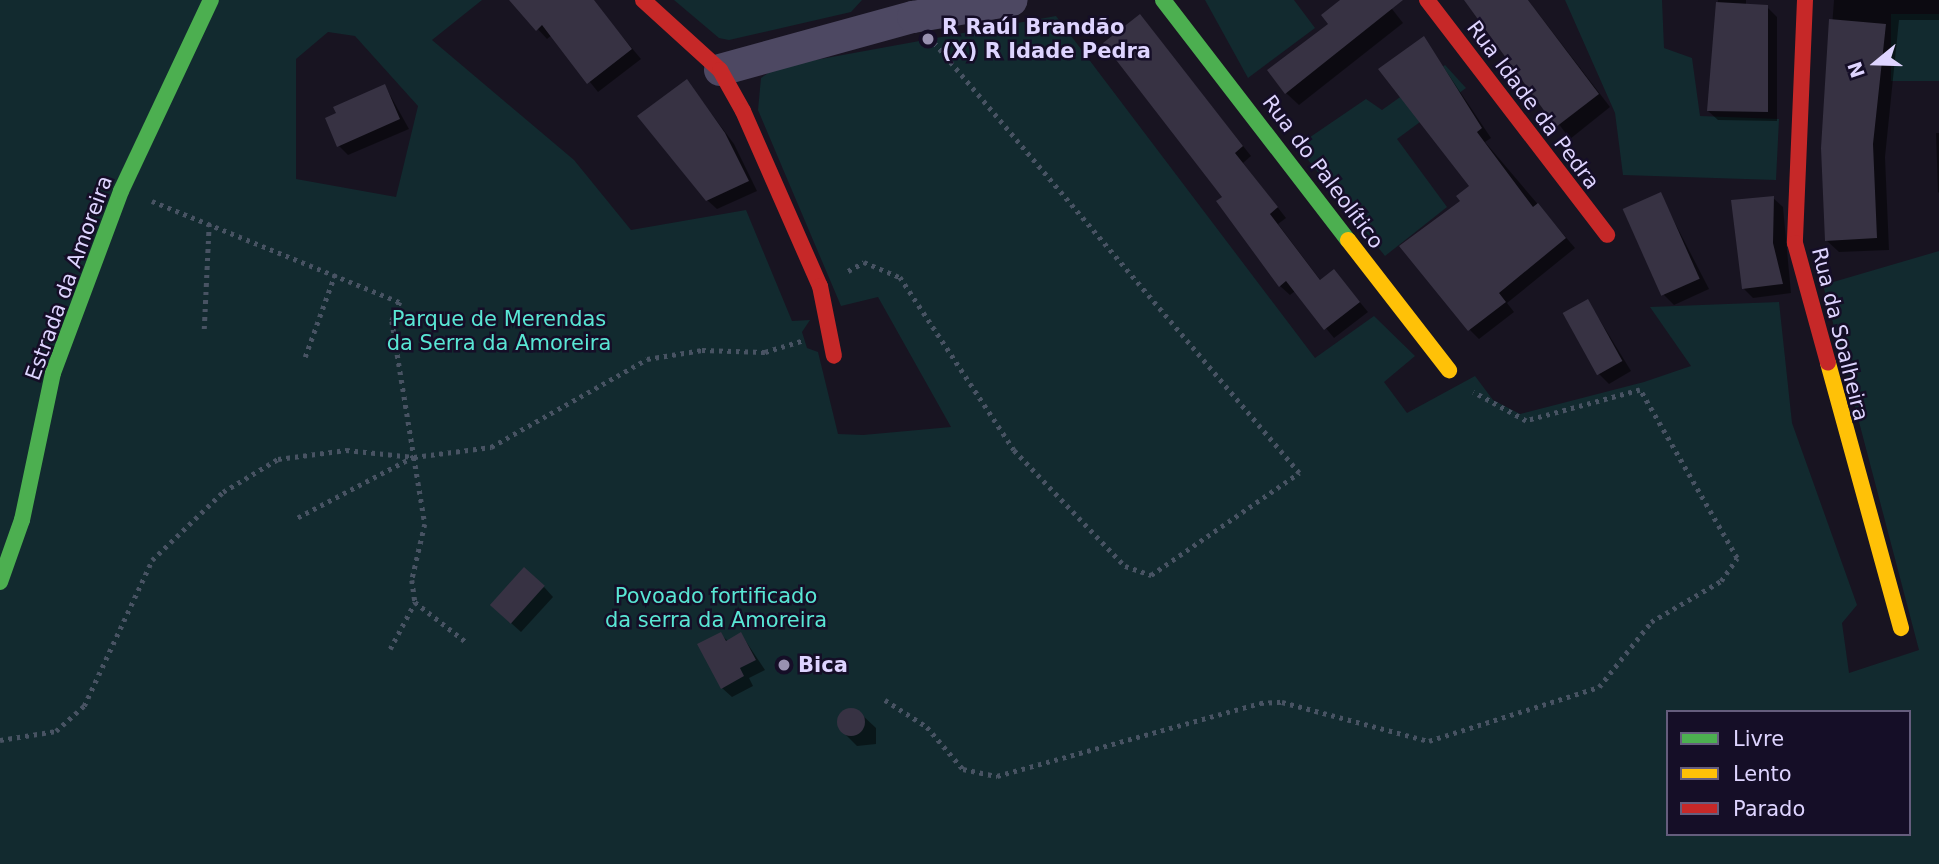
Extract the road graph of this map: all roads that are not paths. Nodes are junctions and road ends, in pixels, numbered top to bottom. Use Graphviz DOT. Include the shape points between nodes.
graph roads {
  1 [pos="211,0"];
  2 [pos="643,0"];
  3 [pos="1012,0"];
  4 [pos="1163,0"];
  5 [pos="1427,0"];
  6 [pos="1805,0"];
  7 [pos="906,9"];
  8 [pos="720,70"];
  9 [pos="1607,235"];
  10 [pos="834,356"];
  11 [pos="1449,370"];
  12 [pos="0,582"];
  13 [pos="1901,628"];
  1 -- 12 [label="street, Estrada da Amoreira" via="121,191 53,373 22,520"];
  2 -- 8 [label="street"];
  3 -- 7 [label="street"];
  4 -- 11 [label="street, Rua do Paleolítico"];
  5 -- 9 [label="street, Rua Idade da Pedra"];
  6 -- 13 [label="street, Rua da Soalheira" via="1795,243"];
  7 -- 8 [label="street"];
  8 -- 10 [label="street" via="820,286"];
}
